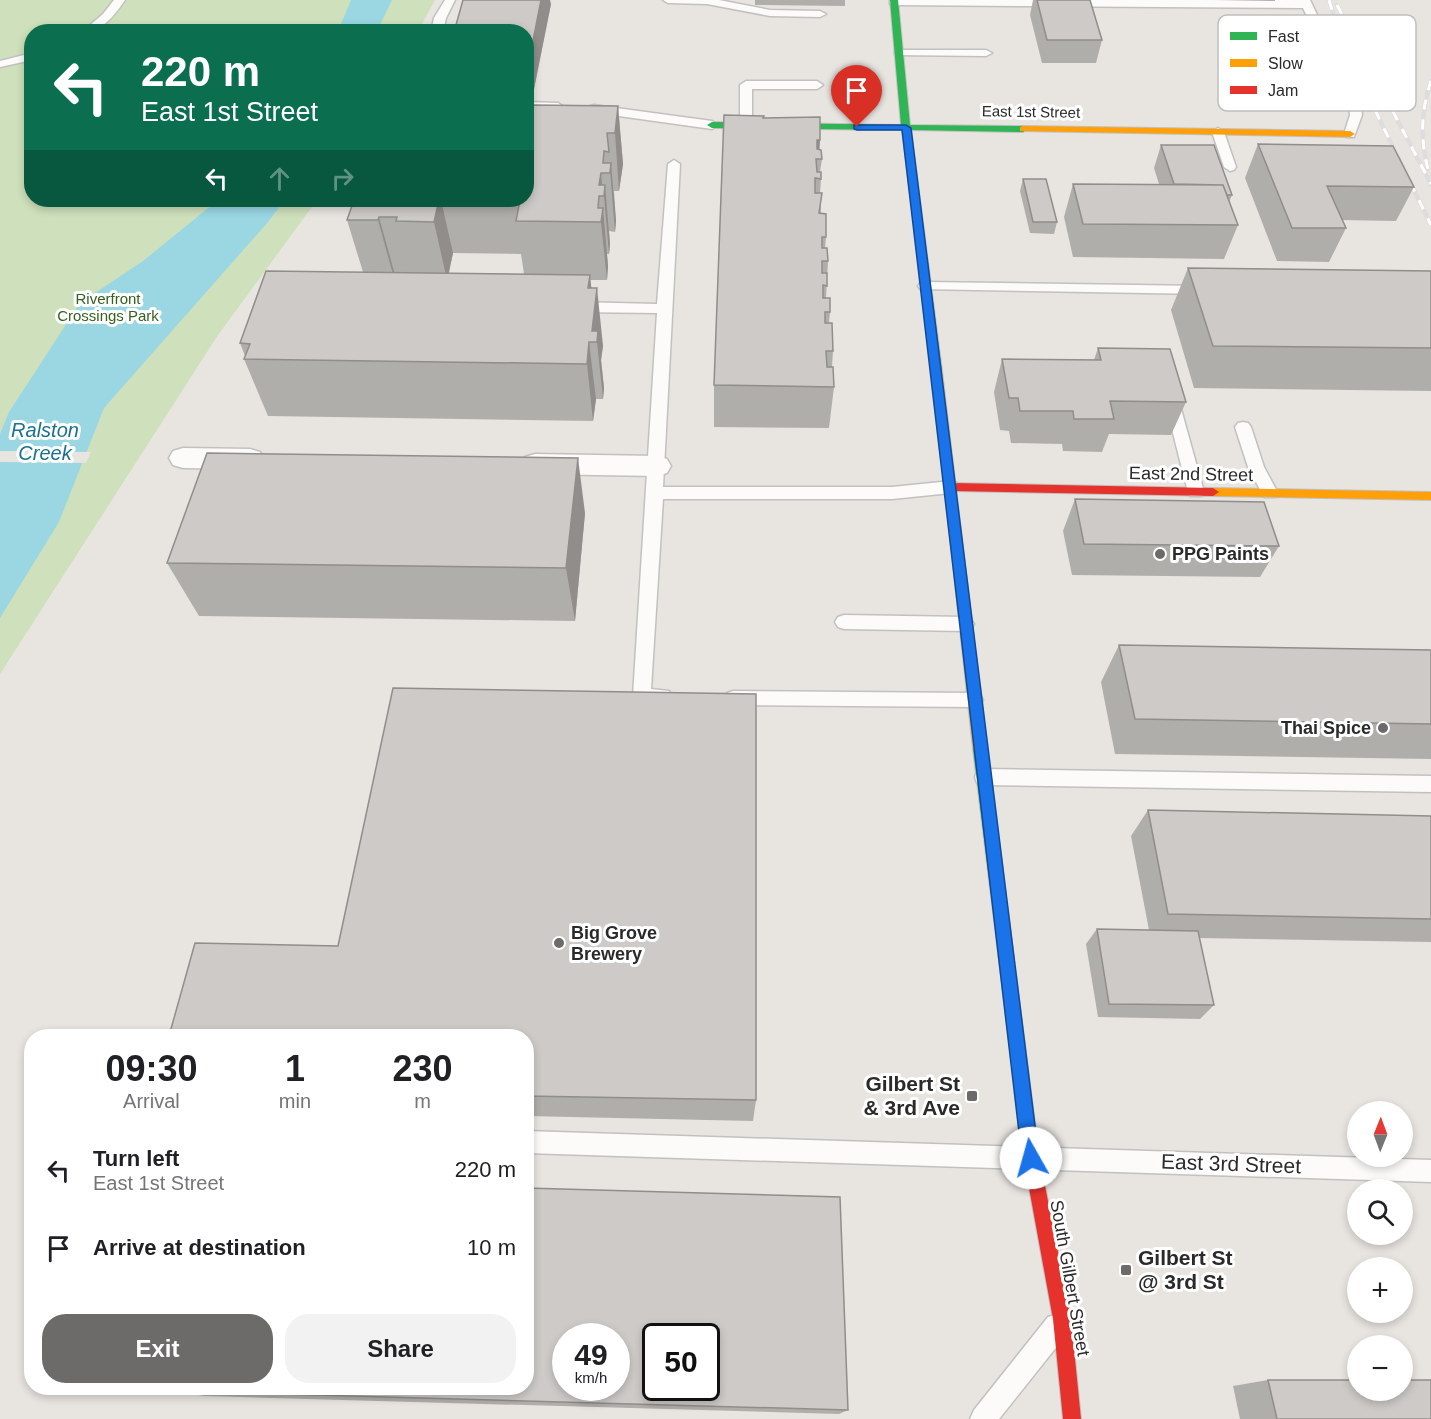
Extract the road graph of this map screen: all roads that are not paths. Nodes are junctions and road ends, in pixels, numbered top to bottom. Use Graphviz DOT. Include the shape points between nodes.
graph roads {
  1 [pos="120,0"];
  2 [pos="450,0"];
  3 [pos="668,0"];
  4 [pos="894,1"];
  5 [pos="1306,2"];
  6 [pos="820,14"];
  7 [pos="97,24"];
  8 [pos="439,24"];
  9 [pos="899,53"];
  10 [pos="986,53"];
  11 [pos="24,58"];
  12 [pos="0,64"];
  13 [pos="817,85"];
  14 [pos="534,106"];
  15 [pos="1356,111"];
  16 [pos="712,125"];
  17 [pos="746,126"];
  18 [pos="906,128"];
  19 [pos="1218,132"];
  20 [pos="1350,134"];
  21 [pos="674,164"];
  22 [pos="1230,167"];
  23 [pos="925,286"];
  24 [pos="1222,290"];
  25 [pos="561,307"];
  26 [pos="664,309"];
  27 [pos="1166,380"];
  28 [pos="1243,427"];
  29 [pos="183,458"];
  30 [pos="278,460"];
  31 [pos="515,463"];
  32 [pos="656,479"];
  33 [pos="951,487"];
  34 [pos="1196,492"];
  35 [pos="1270,493"];
  36 [pos="1431,496"];
  37 [pos="844,622"];
  38 [pos="965,624"];
  39 [pos="677,697"];
  40 [pos="712,697"];
  41 [pos="974,700"];
  42 [pos="984,777"];
  43 [pos="1431,784"];
  44 [pos="534,1142"];
  45 [pos="1031,1158"];
  46 [pos="1431,1171"];
  47 [pos="1062,1319"];
  48 [pos="983,1419"];
  49 [pos="1072,1419"];
  1 -- 7 [label="lane"];
  2 -- 8 [label="lane"];
  3 -- 6 [label="lane" via="707,1 770,14"];
  4 -- 5 [label="lane"];
  4 -- 9 [label="main road, South Gilbert Street"];
  9 -- 10 [label="lane"];
  9 -- 18 [label="main road, South Gilbert Street"];
  11 -- 12 [label="lane"];
  13 -- 17 [label="lane" via="746,85"];
  14 -- 16 [label="lane" via="612,110"];
  15 -- 20 [label="lane"];
  16 -- 17 [label="main road, East 1st Street"];
  17 -- 18 [label="main road, East 1st Street"];
  18 -- 19 [label="main road, East 1st Street"];
  18 -- 23 [label="main road, South Gilbert Street"];
  19 -- 20 [label="main road, East 1st Street"];
  19 -- 22 [label="lane"];
  21 -- 26 [label="lane"];
  23 -- 24 [label="lane"];
  23 -- 33 [label="main road, South Gilbert Street"];
  25 -- 26 [label="lane"];
  26 -- 32 [label="lane"];
  27 -- 34 [label="lane"];
  28 -- 35 [label="lane" via="1256,467"];
  29 -- 30 [label="street"];
  31 -- 32 [label="street"];
  32 -- 33 [label="lane" via="892,493"];
  32 -- 39 [label="lane" via="642,696"];
  33 -- 34 [label="main road, East 2nd Street"];
  33 -- 38 [label="main road, South Gilbert Street"];
  34 -- 35 [label="main road, East 2nd Street"];
  35 -- 36 [label="main road, East 2nd Street"];
  37 -- 38 [label="lane"];
  38 -- 41 [label="main road, South Gilbert Street"];
  40 -- 41 [label="lane"];
  41 -- 42 [label="main road, South Gilbert Street"];
  42 -- 43 [label="lane"];
  42 -- 45 [label="main road, South Gilbert Street"];
  44 -- 45 [label="lane, East 3rd Street"];
  45 -- 46 [label="lane, East 3rd Street"];
  45 -- 47 [label="main road, South Gilbert Street"];
  47 -- 48 [label="lane"];
  47 -- 49 [label="main road, South Gilbert Street"];
}
